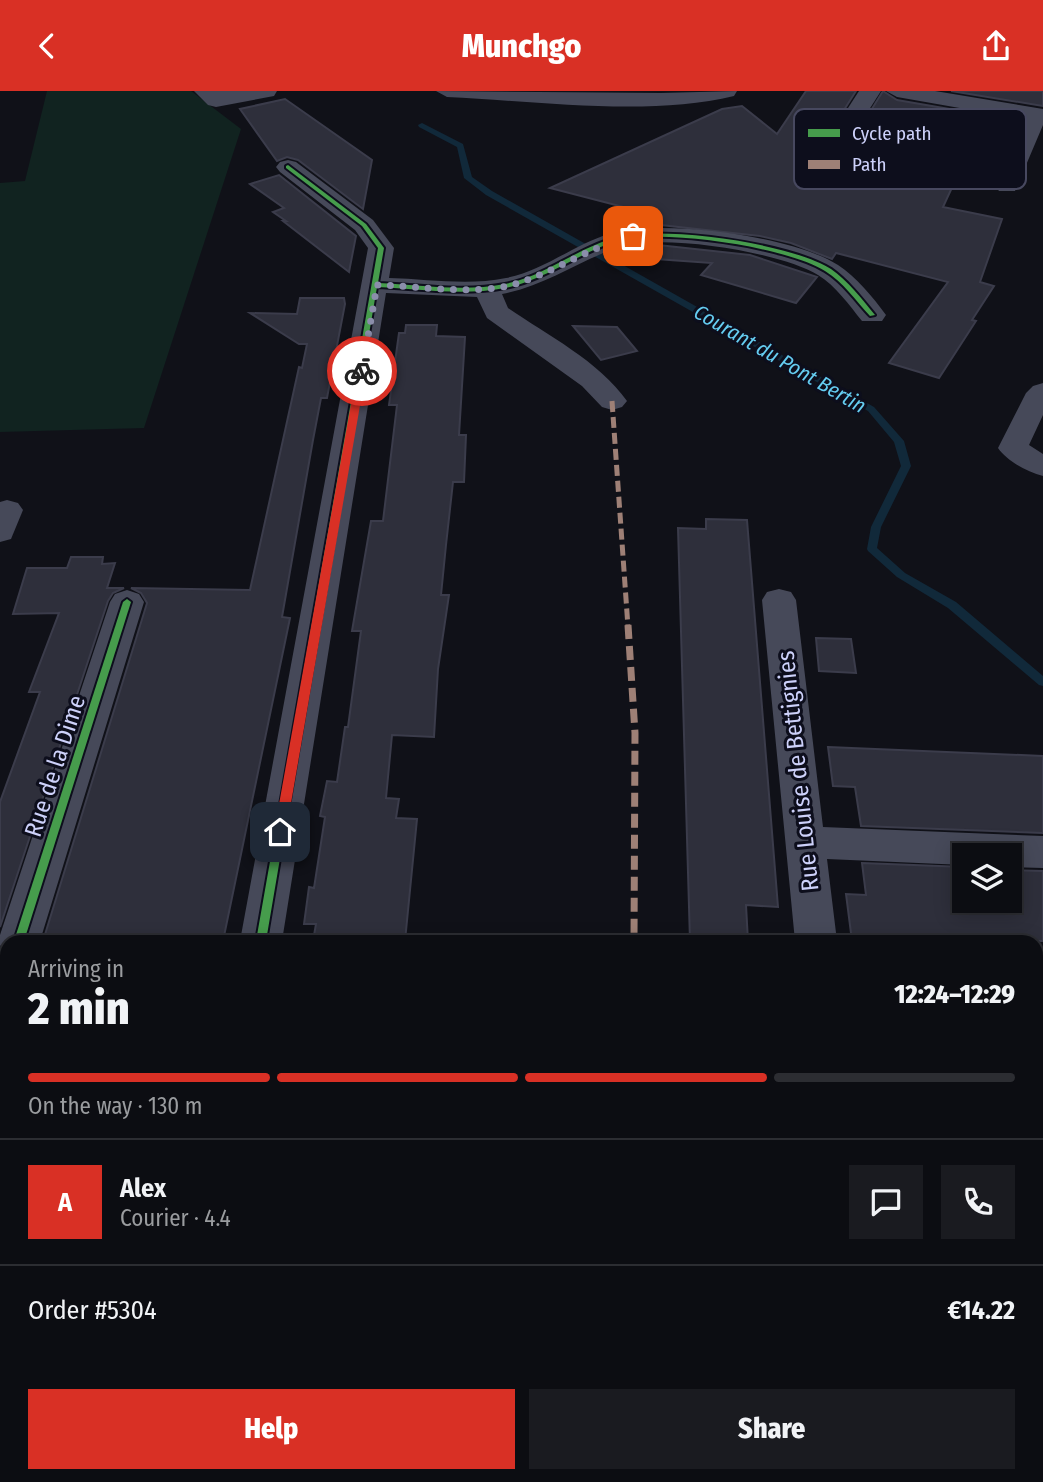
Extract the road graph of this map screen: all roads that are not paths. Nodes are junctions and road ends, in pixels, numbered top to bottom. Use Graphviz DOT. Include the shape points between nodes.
graph roads {
  1 [pos="266,91"];
  2 [pos="726,91"];
  3 [pos="870,91"];
  4 [pos="897,91"];
  5 [pos="450,92"];
  6 [pos="211,95"];
  7 [pos="858,109"];
  8 [pos="999,109"];
  9 [pos="1039,116"];
  10 [pos="1026,144"];
  11 [pos="288,167"];
  12 [pos="377,285"];
  13 [pos="486,288"];
  14 [pos="872,315"];
  15 [pos="1043,393"];
  16 [pos="612,401"];
  17 [pos="1043,467"];
  18 [pos="779,600"];
  19 [pos="127,602"];
  20 [pos="806,842"];
  21 [pos="1043,852"];
  22 [pos="21,935"];
  23 [pos="262,935"];
  24 [pos="815,935"];
  1 -- 6 [label="street"];
  2 -- 5 [label="street" via="669,100"];
  3 -- 7 [label="street"];
  4 -- 8 [label="street"];
  9 -- 10 [label="street"];
  11 -- 12 [label="street" via="378,241"];
  12 -- 13 [label="street"];
  12 -- 23 [label="street"];
  13 -- 14 [label="street" via="521,282 608,243 646,235 751,245 825,267"];
  13 -- 16 [label="street" via="497,311 592,380"];
  15 -- 17 [label="street" via="1013,448"];
  18 -- 20 [label="street, Rue Louise de Bettignies"];
  19 -- 22 [label="street, Rue de la Dime"];
  20 -- 21 [label="street"];
  20 -- 24 [label="street, Rue Louise de Bettignies"];
}
